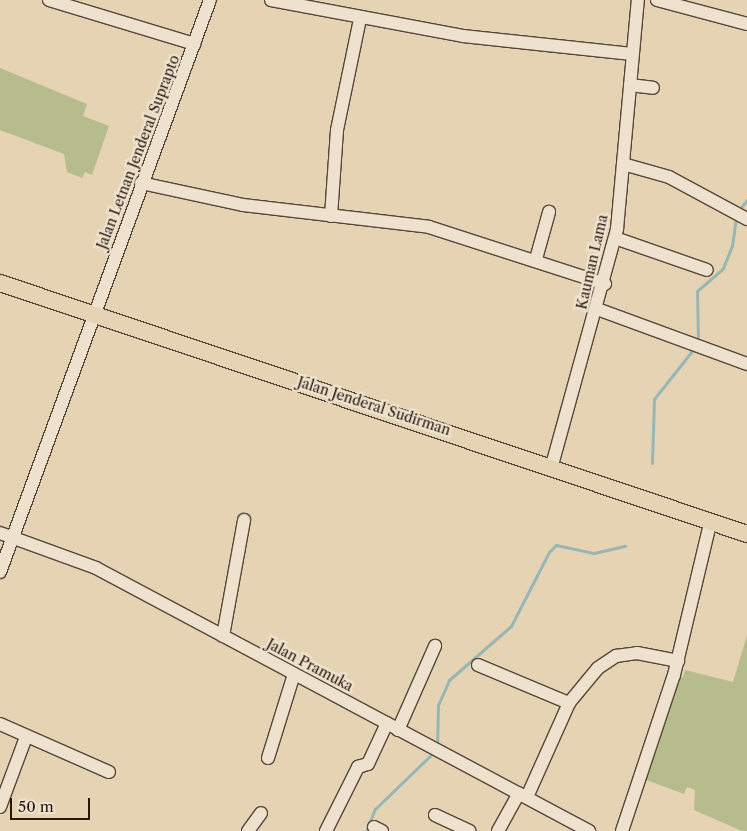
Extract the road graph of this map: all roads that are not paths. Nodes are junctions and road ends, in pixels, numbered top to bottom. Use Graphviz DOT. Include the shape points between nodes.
graph roads {
  1 [pos="49,0"];
  2 [pos="210,0"];
  3 [pos="271,0"];
  4 [pos="638,0"];
  5 [pos="657,0"];
  6 [pos="360,19"];
  7 [pos="747,24"];
  8 [pos="195,44"];
  9 [pos="632,54"];
  10 [pos="630,85"];
  11 [pos="653,88"];
  12 [pos="622,164"];
  13 [pos="141,183"];
  14 [pos="549,212"];
  15 [pos="740,215"];
  16 [pos="331,216"];
  17 [pos="615,238"];
  18 [pos="536,259"];
  19 [pos="708,270"];
  20 [pos="0,284"];
  21 [pos="605,284"];
  22 [pos="597,309"];
  23 [pos="93,314"];
  24 [pos="747,364"];
  25 [pos="552,465"];
  26 [pos="244,520"];
  27 [pos="711,520"];
  28 [pos="0,533"];
  29 [pos="747,534"];
  30 [pos="13,537"];
  31 [pos="0,572"];
  32 [pos="223,636"];
  33 [pos="434,646"];
  34 [pos="678,661"];
  35 [pos="478,665"];
  36 [pos="294,674"];
  37 [pos="569,703"];
  38 [pos="0,724"];
  39 [pos="393,727"];
  40 [pos="26,737"];
  41 [pos="268,758"];
  42 [pos="109,772"];
  43 [pos="523,795"];
  44 [pos="0,807"];
  45 [pos="261,813"];
  46 [pos="435,815"];
  47 [pos="574,828"];
  48 [pos="248,831"];
  49 [pos="326,831"];
  50 [pos="470,831"];
  51 [pos="498,831"];
  52 [pos="589,831"];
  53 [pos="622,831"];
  1 -- 8 [label="street"];
  2 -- 8 [label="street, Jalan Letnan Jenderal Suprapto"];
  3 -- 6 [label="street"];
  4 -- 9 [label="street, Kauman Lama"];
  5 -- 7 [label="street"];
  6 -- 9 [label="street" via="463,36"];
  6 -- 16 [label="street" via="337,130"];
  8 -- 13 [label="street, Jalan Letnan Jenderal Suprapto"];
  9 -- 10 [label="street, Kauman Lama"];
  10 -- 11 [label="street"];
  10 -- 12 [label="street, Kauman Lama"];
  12 -- 15 [label="street" via="668,177"];
  12 -- 17 [label="street, Kauman Lama"];
  13 -- 16 [label="street" via="243,205"];
  13 -- 23 [label="street, Jalan Letnan Jenderal Suprapto"];
  14 -- 18 [label="street"];
  16 -- 18 [label="street" via="429,227"];
  17 -- 19 [label="street"];
  17 -- 21 [label="street, Kauman Lama"];
  18 -- 21 [label="street"];
  20 -- 23 [label="main road, Jalan Jenderal Sudirman"];
  21 -- 22 [label="street, Kauman Lama"];
  22 -- 24 [label="street"];
  22 -- 25 [label="street, Kauman Lama"];
  23 -- 25 [label="main road, Jalan Jenderal Sudirman"];
  23 -- 30 [label="street, Jalan Letnan Jenderal Suprapto"];
  25 -- 27 [label="main road, Jalan Jenderal Sudirman"];
  26 -- 32 [label="street"];
  27 -- 29 [label="main road, Jalan Jenderal Sudirman"];
  27 -- 34 [label="street"];
  28 -- 30 [label="street, Jalan Pramuka"];
  30 -- 31 [label="street, Jalan Letnan Jenderal Suprapto"];
  30 -- 32 [label="street, Jalan Pramuka" via="96,568"];
  32 -- 36 [label="street, Jalan Pramuka"];
  33 -- 39 [label="street"];
  34 -- 37 [label="street" via="637,653 616,656 598,668"];
  34 -- 53 [label="street"];
  35 -- 37 [label="street"];
  36 -- 39 [label="street, Jalan Pramuka"];
  36 -- 41 [label="street"];
  37 -- 43 [label="street"];
  38 -- 40 [label="street"];
  39 -- 43 [label="street, Jalan Pramuka"];
  39 -- 49 [label="street" via="368,764 358,767"];
  40 -- 42 [label="street"];
  40 -- 44 [label="street"];
  43 -- 47 [label="street, Jalan Pramuka"];
  43 -- 51 [label="street"];
  45 -- 48 [label="street"];
  46 -- 50 [label="street"];
  47 -- 52 [label="street, Jalan Pramuka"];
}
